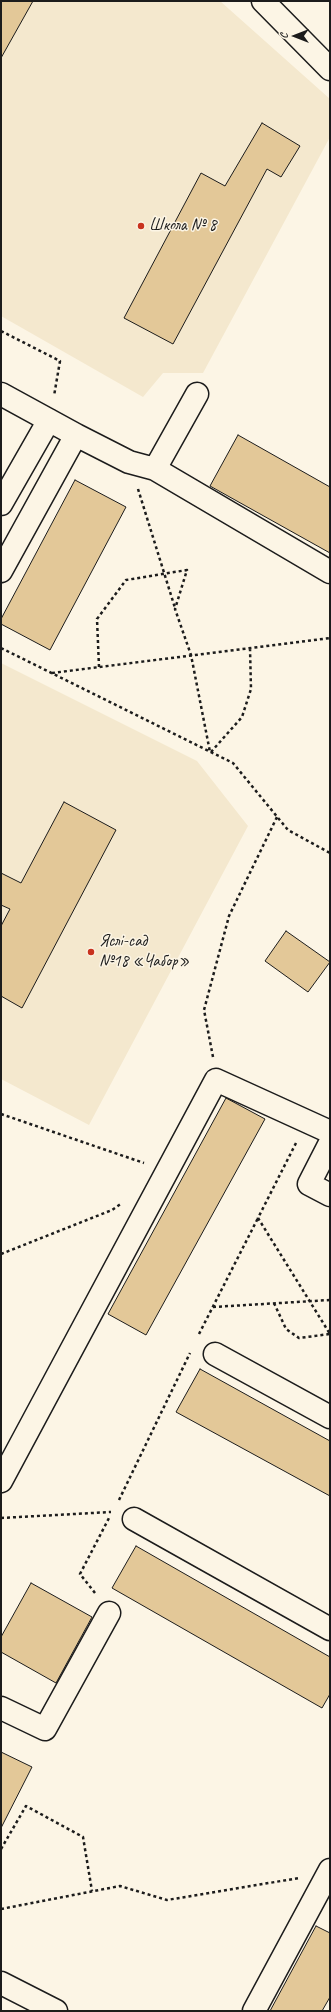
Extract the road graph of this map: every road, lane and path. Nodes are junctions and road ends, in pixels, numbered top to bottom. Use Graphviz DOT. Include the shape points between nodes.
graph roads {
  1 [pos="263,1"];
  2 [pos="330,69"];
  3 [pos="1,331"];
  4 [pos="1,394"];
  5 [pos="197,394"];
  6 [pos="49,420"];
  7 [pos="76,435"];
  8 [pos="129,462"];
  9 [pos="155,469"];
  10 [pos="1,504"];
  11 [pos="1,572"];
  12 [pos="330,572"];
  13 [pos="164,574"];
  14 [pos="175,609"];
  15 [pos="330,638"];
  16 [pos="1,648"];
  17 [pos="250,648"];
  18 [pos="191,655"];
  19 [pos="99,667"];
  20 [pos="52,673"];
  21 [pos="210,752"];
  22 [pos="277,817"];
  23 [pos="330,853"];
  24 [pos="216,1080"];
  25 [pos="1,1114"];
  26 [pos="307,1122"];
  27 [pos="330,1132"];
  28 [pos="330,1143"];
  29 [pos="168,1170"];
  30 [pos="330,1195"];
  31 [pos="124,1201"];
  32 [pos="258,1218"];
  33 [pos="1,1254"];
  34 [pos="330,1300"];
  35 [pos="310,1302"];
  36 [pos="274,1304"];
  37 [pos="212,1307"];
  38 [pos="330,1334"];
  39 [pos="198,1338"];
  40 [pos="191,1351"];
  41 [pos="215,1354"];
  42 [pos="330,1418"];
  43 [pos="1,1481"];
  44 [pos="113,1511"];
  45 [pos="1,1518"];
  46 [pos="134,1519"];
  47 [pos="109,1613"];
  48 [pos="330,1629"];
  49 [pos="1,1708"];
  50 [pos="1,1849"];
  51 [pos="329,1872"];
  52 [pos="92,1891"];
  53 [pos="1,1909"];
  54 [pos="1,1983"];
  55 [pos="56,2011"];
  56 [pos="254,2011"];
  1 -- 2 [label="street"];
  3 -- 6 [label="path" via="60,362"];
  4 -- 6 [label="street"];
  5 -- 9 [label="street"];
  6 -- 7 [label="street"];
  6 -- 10 [label="street"];
  7 -- 8 [label="street"];
  7 -- 11 [label="street"];
  8 -- 9 [label="street"];
  8 -- 13 [label="path"];
  9 -- 12 [label="street"];
  13 -- 14 [label="path"];
  13 -- 14 [label="path" via="187,570"];
  13 -- 19 [label="path" via="126,580 97,619"];
  14 -- 18 [label="path"];
  15 -- 17 [label="path"];
  16 -- 20 [label="path"];
  17 -- 18 [label="path"];
  17 -- 21 [label="path" via="251,689 242,717"];
  18 -- 19 [label="path"];
  18 -- 21 [label="path"];
  19 -- 20 [label="path"];
  20 -- 21 [label="path"];
  21 -- 22 [label="path" via="233,763"];
  22 -- 23 [label="path" via="288,830"];
  22 -- 24 [label="path" via="229,916 204,1010"];
  24 -- 26 [label="street"];
  24 -- 29 [label="street"];
  25 -- 29 [label="path"];
  26 -- 27 [label="street"];
  26 -- 32 [label="path"];
  28 -- 30 [label="street" via="309,1184"];
  29 -- 43 [label="street"];
  31 -- 33 [label="path" via="112,1210"];
  32 -- 35 [label="path"];
  32 -- 37 [label="path"];
  34 -- 35 [label="path"];
  35 -- 36 [label="path"];
  35 -- 38 [label="path"];
  36 -- 37 [label="path"];
  36 -- 38 [label="path" via="286,1329 299,1338"];
  37 -- 39 [label="path"];
  40 -- 44 [label="path"];
  41 -- 42 [label="street"];
  44 -- 45 [label="path"];
  44 -- 46 [label="path"];
  44 -- 47 [label="path" via="80,1574"];
  46 -- 48 [label="street"];
  47 -- 49 [label="street" via="45,1729"];
  50 -- 52 [label="path" via="26,1806 83,1837"];
  51 -- 52 [label="path" via="167,1900 120,1886"];
  51 -- 56 [label="street"];
  52 -- 53 [label="path"];
  54 -- 55 [label="street"];
}
